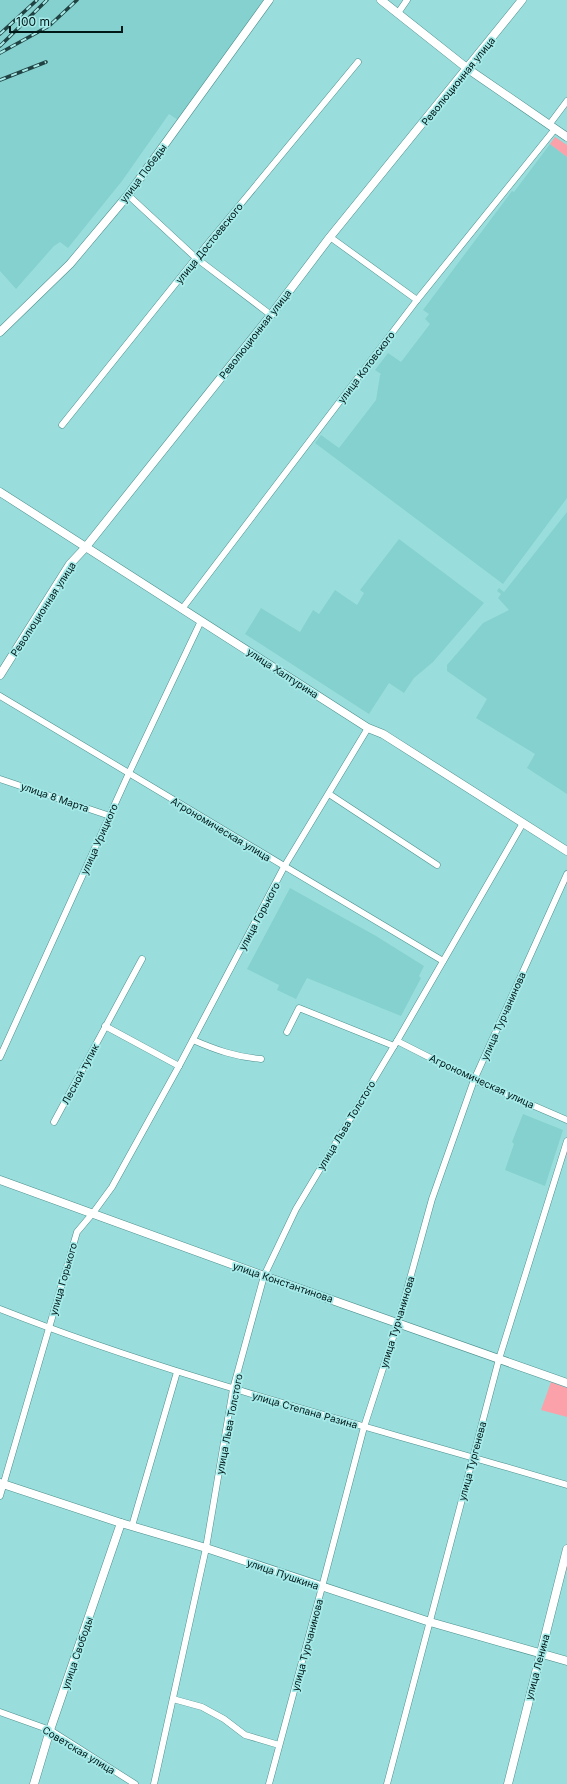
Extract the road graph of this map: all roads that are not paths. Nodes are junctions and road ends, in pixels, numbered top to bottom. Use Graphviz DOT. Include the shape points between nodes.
graph roads {
  1 [pos="269,0"];
  2 [pos="381,0"];
  3 [pos="407,0"];
  4 [pos="522,0"];
  5 [pos="398,13"];
  6 [pos="358,62"];
  7 [pos="468,69"];
  8 [pos="567,101"];
  9 [pos="552,127"];
  10 [pos="567,137"];
  11 [pos="128,195"];
  12 [pos="330,237"];
  13 [pos="196,258"];
  14 [pos="417,300"];
  15 [pos="271,315"];
  16 [pos="0,332"];
  17 [pos="62,425"];
  18 [pos="0,492"];
  19 [pos="85,548"];
  20 [pos="182,609"];
  21 [pos="201,621"];
  22 [pos="0,675"];
  23 [pos="0,696"];
  24 [pos="368,728"];
  25 [pos="129,773"];
  26 [pos="0,778"];
  27 [pos="329,794"];
  28 [pos="110,816"];
  29 [pos="523,823"];
  30 [pos="567,851"];
  31 [pos="437,865"];
  32 [pos="284,867"];
  33 [pos="567,874"];
  34 [pos="142,959"];
  35 [pos="443,961"];
  36 [pos="105,1026"];
  37 [pos="288,1032"];
  38 [pos="193,1040"];
  39 [pos="396,1044"];
  40 [pos="0,1057"];
  41 [pos="261,1059"];
  42 [pos="179,1066"];
  43 [pos="474,1080"];
  44 [pos="567,1120"];
  45 [pos="54,1122"];
  46 [pos="567,1141"];
  47 [pos="0,1180"];
  48 [pos="93,1213"];
  49 [pos="264,1276"];
  50 [pos="0,1309"];
  51 [pos="398,1322"];
  52 [pos="49,1329"];
  53 [pos="499,1359"];
  54 [pos="177,1372"];
  55 [pos="567,1383"];
  56 [pos="233,1389"];
  57 [pos="364,1427"];
  58 [pos="473,1457"];
  59 [pos="2,1483"];
  60 [pos="567,1485"];
  61 [pos="0,1496"];
  62 [pos="121,1523"];
  63 [pos="132,1526"];
  64 [pos="206,1548"];
  65 [pos="567,1549"];
  66 [pos="322,1587"];
  67 [pos="430,1622"];
  68 [pos="540,1653"];
  69 [pos="567,1662"];
  70 [pos="173,1699"];
  71 [pos="0,1712"];
  72 [pos="50,1730"];
  73 [pos="280,1745"];
  74 [pos="34,1784"];
  75 [pos="134,1784"];
  76 [pos="154,1784"];
  77 [pos="269,1784"];
  78 [pos="387,1784"];
  79 [pos="508,1784"];
  1 -- 11 [label="street, улица Победы"];
  2 -- 5 [label="street"];
  3 -- 5 [label="street"];
  4 -- 7 [label="street, Революционная улица"];
  5 -- 7 [label="street"];
  6 -- 13 [label="street, улица Достоевского"];
  7 -- 9 [label="street"];
  7 -- 12 [label="street, Революционная улица"];
  8 -- 9 [label="street, улица Котовского"];
  9 -- 10 [label="street"];
  9 -- 14 [label="street, улица Котовского"];
  11 -- 13 [label="street"];
  11 -- 16 [label="street, улица Победы" via="70,264"];
  12 -- 14 [label="street"];
  12 -- 15 [label="street, Революционная улица"];
  13 -- 15 [label="street"];
  13 -- 17 [label="street, улица Достоевского"];
  14 -- 20 [label="street, улица Котовского"];
  15 -- 19 [label="street, Революционная улица"];
  18 -- 19 [label="street, улица Халтурина"];
  19 -- 20 [label="street, улица Халтурина"];
  19 -- 22 [label="street, Революционная улица" via="70,564"];
  20 -- 21 [label="street, улица Халтурина"];
  21 -- 24 [label="street, улица Халтурина"];
  21 -- 25 [label="street, улица Урицкого"];
  23 -- 25 [label="street, Агрономическая улица"];
  24 -- 27 [label="street, улица Горького"];
  24 -- 29 [label="street, улица Халтурина" via="383,734"];
  25 -- 28 [label="street, улица Урицкого"];
  25 -- 32 [label="street, Агрономическая улица"];
  26 -- 28 [label="street, улица 8 Марта"];
  27 -- 31 [label="street"];
  27 -- 32 [label="street, улица Горького"];
  28 -- 40 [label="street, улица Урицкого"];
  29 -- 30 [label="street, улица Халтурина"];
  29 -- 35 [label="street, улица Льва Толстого"];
  32 -- 35 [label="street, Агрономическая улица"];
  32 -- 38 [label="street, улица Горького"];
  33 -- 43 [label="street, улица Турчанинова"];
  34 -- 36 [label="street, Лесной тупик"];
  35 -- 39 [label="street, улица Льва Толстого"];
  36 -- 42 [label="street"];
  36 -- 45 [label="street, Лесной тупик"];
  37 -- 39 [label="street" via="299,1008"];
  38 -- 41 [label="street" via="220,1051"];
  38 -- 42 [label="street, улица Горького"];
  39 -- 43 [label="street, Агрономическая улица"];
  39 -- 49 [label="street, улица Льва Толстого" via="296,1209"];
  42 -- 48 [label="street, улица Горького" via="112,1187"];
  43 -- 44 [label="street, Агрономическая улица"];
  43 -- 51 [label="street, улица Турчанинова" via="432,1199"];
  46 -- 53 [label="street, улица Тургенева"];
  47 -- 48 [label="street, улица Константинова"];
  48 -- 49 [label="street, улица Константинова"];
  48 -- 52 [label="street, улица Горького" via="77,1232"];
  49 -- 51 [label="street, улица Константинова"];
  49 -- 56 [label="street, улица Льва Толстого"];
  50 -- 52 [label="street, улица Степана Разина"];
  51 -- 53 [label="street, улица Константинова"];
  51 -- 57 [label="street, улица Турчанинова"];
  52 -- 54 [label="street, улица Степана Разина"];
  52 -- 59 [label="street, улица Горького"];
  53 -- 55 [label="street, улица Константинова"];
  53 -- 58 [label="street, улица Тургенева"];
  54 -- 56 [label="street, улица Степана Разина"];
  54 -- 63 [label="street"];
  56 -- 57 [label="street, улица Степана Разина"];
  56 -- 64 [label="street, улица Льва Толстого"];
  57 -- 58 [label="street, улица Степана Разина"];
  57 -- 66 [label="street, улица Турчанинова"];
  58 -- 60 [label="street, улица Степана Разина"];
  58 -- 67 [label="street, улица Тургенева"];
  59 -- 61 [label="street, улица Горького"];
  59 -- 62 [label="street, улица Пушкина"];
  62 -- 63 [label="street, улица Пушкина"];
  62 -- 72 [label="street, улица Свободы"];
  63 -- 64 [label="street, улица Пушкина"];
  64 -- 66 [label="street, улица Пушкина"];
  64 -- 70 [label="street, улица Льва Толстого"];
  65 -- 68 [label="street, улица Ленина"];
  66 -- 67 [label="street, улица Пушкина"];
  66 -- 73 [label="street, улица Турчанинова"];
  67 -- 68 [label="street, улица Пушкина"];
  67 -- 78 [label="street, улица Тургенева"];
  68 -- 69 [label="street, улица Пушкина"];
  68 -- 79 [label="street, улица Ленина"];
  70 -- 73 [label="street" via="202,1707 245,1735"];
  70 -- 76 [label="street, улица Льва Толстого"];
  71 -- 72 [label="street, Советская улица"];
  72 -- 74 [label="street, улица Свободы"];
  72 -- 75 [label="street, Советская улица"];
  73 -- 77 [label="street, улица Турчанинова"];
}
